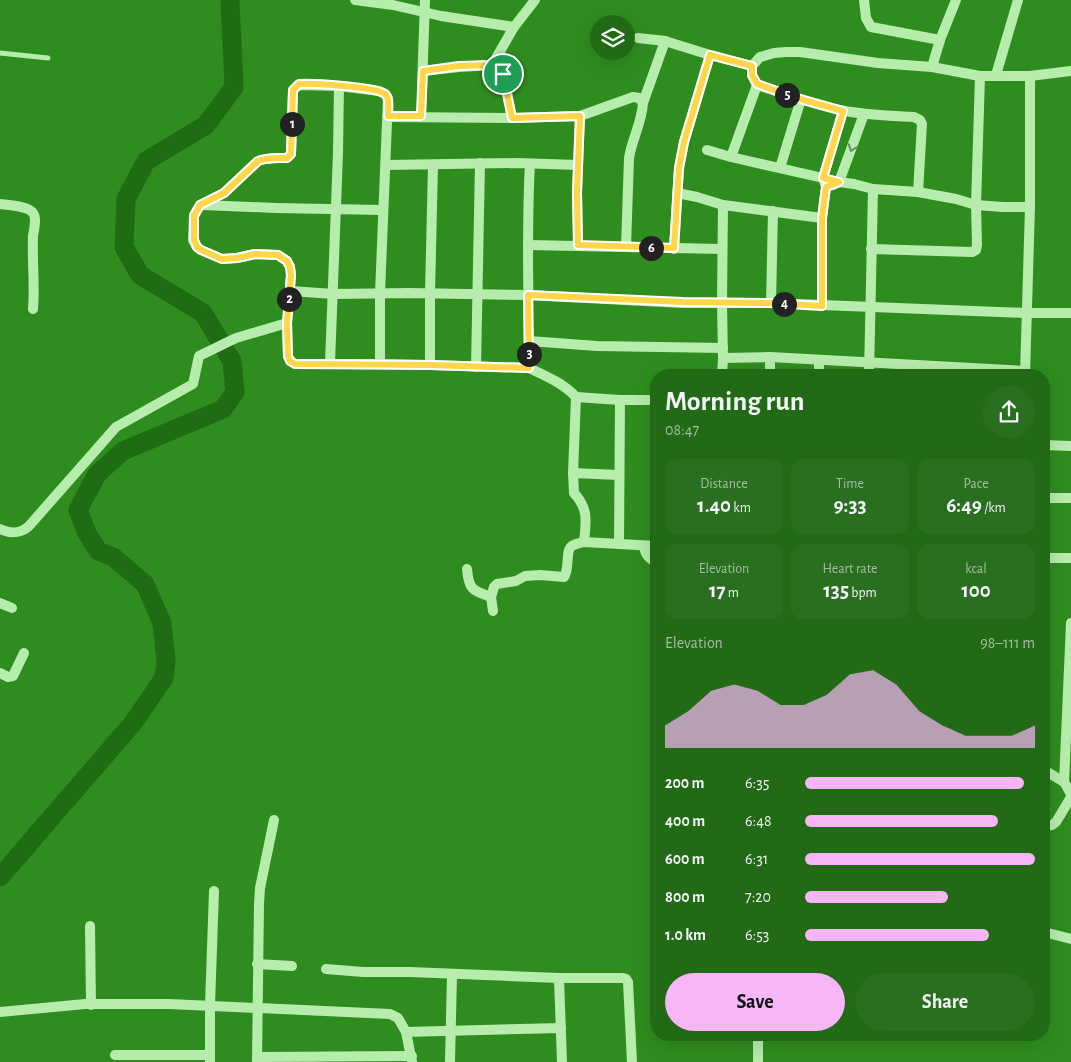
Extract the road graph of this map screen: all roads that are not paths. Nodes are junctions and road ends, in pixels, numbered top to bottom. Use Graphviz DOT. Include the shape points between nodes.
graph roads {
  1 [pos="355,0"];
  2 [pos="425,0"];
  3 [pos="535,0"];
  4 [pos="864,0"];
  5 [pos="956,0"];
  6 [pos="1018,0"];
  7 [pos="425,13"];
  8 [pos="514,27"];
  9 [pos="638,38"];
  10 [pos="940,40"];
  11 [pos="665,41"];
  12 [pos="0,52"];
  13 [pos="710,55"];
  14 [pos="48,58"];
  15 [pos="492,65"];
  16 [pos="752,66"];
  17 [pos="932,67"];
  18 [pos="423,71"];
  19 [pos="1071,71"];
  20 [pos="996,75"];
  21 [pos="980,76"];
  22 [pos="1030,76"];
  23 [pos="757,84"];
  24 [pos="339,86"];
  25 [pos="800,99"];
  26 [pos="643,103"];
  27 [pos="843,111"];
  28 [pos="864,114"];
  29 [pos="388,116"];
  30 [pos="421,116"];
  31 [pos="580,116"];
  32 [pos="512,118"];
  33 [pos="707,150"];
  34 [pos="730,158"];
  35 [pos="480,163"];
  36 [pos="530,164"];
  37 [pos="386,165"];
  38 [pos="434,165"];
  39 [pos="578,166"];
  40 [pos="780,168"];
  41 [pos="825,182"];
  42 [pos="839,182"];
  43 [pos="873,189"];
  44 [pos="918,192"];
  45 [pos="677,193"];
  46 [pos="0,204"];
  47 [pos="200,205"];
  48 [pos="723,205"];
  49 [pos="976,205"];
  50 [pos="1030,207"];
  51 [pos="336,210"];
  52 [pos="383,210"];
  53 [pos="773,211"];
  54 [pos="822,218"];
  55 [pos="528,245"];
  56 [pos="578,245"];
  57 [pos="626,247"];
  58 [pos="674,248"];
  59 [pos="722,249"];
  60 [pos="871,249"];
  61 [pos="290,291"];
  62 [pos="380,293"];
  63 [pos="430,293"];
  64 [pos="334,294"];
  65 [pos="478,295"];
  66 [pos="528,295"];
  67 [pos="722,303"];
  68 [pos="771,303"];
  69 [pos="822,306"];
  70 [pos="870,308"];
  71 [pos="32,309"];
  72 [pos="1026,313"];
  73 [pos="1071,313"];
  74 [pos="287,323"];
  75 [pos="529,341"];
  76 [pos="723,353"];
  77 [pos="770,357"];
  78 [pos="819,360"];
  79 [pos="870,362"];
  80 [pos="330,363"];
  81 [pos="380,364"];
  82 [pos="430,365"];
  83 [pos="476,367"];
  84 [pos="529,368"];
  85 [pos="722,369"];
  86 [pos="770,369"];
  87 [pos="819,369"];
  88 [pos="869,369"];
  89 [pos="969,369"];
  90 [pos="1025,369"];
  91 [pos="576,397"];
  92 [pos="620,400"];
  93 [pos="650,400"];
  94 [pos="1050,445"];
  95 [pos="1071,446"];
  96 [pos="573,474"];
  97 [pos="619,475"];
  98 [pos="1050,498"];
  99 [pos="1071,498"];
  100 [pos="0,529"];
  101 [pos="584,542"];
  102 [pos="619,544"];
  103 [pos="644,546"];
  104 [pos="650,546"];
  105 [pos="1050,558"];
  106 [pos="1071,558"];
  107 [pos="650,559"];
  108 [pos="466,569"];
  109 [pos="491,597"];
  110 [pos="0,603"];
  111 [pos="12,608"];
  112 [pos="493,611"];
  113 [pos="1071,623"];
  114 [pos="24,653"];
  115 [pos="0,674"];
  116 [pos="1050,774"];
  117 [pos="1064,782"];
  118 [pos="1071,795"];
  119 [pos="274,820"];
  120 [pos="1050,825"];
  121 [pos="214,891"];
  122 [pos="90,926"];
  123 [pos="1050,934"];
  124 [pos="1071,939"];
  125 [pos="257,964"];
  126 [pos="292,966"];
  127 [pos="326,969"];
  128 [pos="452,974"];
  129 [pos="560,978"];
  130 [pos="91,1005"];
  131 [pos="210,1005"];
  132 [pos="258,1007"];
  133 [pos="0,1012"];
  134 [pos="561,1028"];
  135 [pos="450,1031"];
  136 [pos="406,1032"];
  137 [pos="758,1041"];
  138 [pos="115,1055"];
  139 [pos="210,1058"];
  140 [pos="257,1059"];
  141 [pos="412,1059"];
  142 [pos="450,1062"];
  143 [pos="562,1062"];
  144 [pos="632,1062"];
  145 [pos="758,1062"];
  1 -- 7 [label="street"];
  2 -- 7 [label="street"];
  3 -- 8 [label="street"];
  4 -- 10 [label="street" via="866,18 871,27"];
  5 -- 10 [label="street"];
  6 -- 20 [label="street"];
  7 -- 8 [label="street"];
  7 -- 18 [label="street"];
  8 -- 15 [label="street"];
  9 -- 11 [label="street"];
  10 -- 17 [label="street"];
  11 -- 13 [label="street"];
  11 -- 26 [label="street"];
  12 -- 14 [label="lane"];
  13 -- 16 [label="street"];
  13 -- 45 [label="street" via="684,142"];
  15 -- 18 [label="street"];
  15 -- 32 [label="street" via="503,74"];
  16 -- 17 [label="street" via="760,58 774,53 800,52"];
  16 -- 23 [label="street"];
  17 -- 21 [label="street"];
  18 -- 30 [label="street"];
  19 -- 22 [label="street"];
  20 -- 21 [label="street"];
  20 -- 22 [label="street"];
  21 -- 49 [label="street"];
  22 -- 50 [label="street"];
  23 -- 25 [label="street"];
  23 -- 34 [label="street"];
  24 -- 29 [label="street" via="385,94"];
  24 -- 47 [label="street" via="299,84 293,90 291,154 287,158 258,161 224,193"];
  24 -- 51 [label="street"];
  25 -- 27 [label="street"];
  25 -- 40 [label="street"];
  26 -- 31 [label="street" via="633,97"];
  26 -- 57 [label="street" via="628,158"];
  27 -- 28 [label="street"];
  27 -- 41 [label="street"];
  28 -- 42 [label="street, one-way"];
  28 -- 44 [label="street" via="920,120"];
  29 -- 30 [label="street"];
  29 -- 37 [label="street"];
  30 -- 32 [label="street"];
  31 -- 32 [label="street"];
  31 -- 39 [label="street"];
  33 -- 34 [label="street"];
  34 -- 40 [label="street"];
  35 -- 36 [label="street"];
  35 -- 38 [label="street"];
  35 -- 65 [label="street"];
  36 -- 39 [label="street"];
  36 -- 55 [label="street"];
  37 -- 38 [label="street"];
  37 -- 52 [label="street"];
  38 -- 63 [label="street"];
  39 -- 56 [label="street"];
  40 -- 41 [label="street"];
  41 -- 42 [label="street"];
  41 -- 54 [label="street"];
  42 -- 43 [label="street"];
  43 -- 44 [label="street"];
  43 -- 60 [label="street"];
  44 -- 49 [label="street"];
  45 -- 48 [label="street"];
  45 -- 58 [label="street"];
  46 -- 71 [label="street" via="28,209 35,217"];
  47 -- 51 [label="street"];
  47 -- 61 [label="street" via="194,216 197,247 222,259 255,254 278,255 290,267"];
  48 -- 53 [label="street"];
  48 -- 59 [label="street"];
  49 -- 50 [label="street"];
  49 -- 60 [label="street" via="977,245 972,252"];
  50 -- 72 [label="street"];
  51 -- 52 [label="street"];
  51 -- 64 [label="street"];
  52 -- 62 [label="street"];
  53 -- 54 [label="street"];
  53 -- 68 [label="street"];
  54 -- 69 [label="street"];
  55 -- 56 [label="street"];
  55 -- 66 [label="street"];
  56 -- 57 [label="street"];
  57 -- 58 [label="street"];
  58 -- 59 [label="street"];
  59 -- 67 [label="street"];
  60 -- 70 [label="street"];
  61 -- 64 [label="street"];
  61 -- 74 [label="street"];
  62 -- 63 [label="street"];
  62 -- 64 [label="street"];
  62 -- 81 [label="street"];
  63 -- 65 [label="street"];
  63 -- 82 [label="street"];
  64 -- 80 [label="street"];
  65 -- 66 [label="street"];
  65 -- 83 [label="street"];
  66 -- 67 [label="street"];
  66 -- 75 [label="street"];
  67 -- 68 [label="street"];
  67 -- 76 [label="street"];
  68 -- 69 [label="street"];
  69 -- 70 [label="street"];
  70 -- 72 [label="street"];
  70 -- 79 [label="street"];
  72 -- 73 [label="street"];
  72 -- 90 [label="street"];
  74 -- 80 [label="street" via="290,361 295,364"];
  74 -- 100 [label="street" via="236,338 199,356 193,384 116,427 24,531 16,533"];
  75 -- 76 [label="street"];
  75 -- 84 [label="street"];
  76 -- 77 [label="street"];
  76 -- 85 [label="street"];
  77 -- 78 [label="street"];
  77 -- 86 [label="street"];
  78 -- 79 [label="street"];
  78 -- 87 [label="street"];
  79 -- 88 [label="street"];
  79 -- 89 [label="street"];
  80 -- 81 [label="street"];
  81 -- 82 [label="street"];
  82 -- 83 [label="street"];
  83 -- 84 [label="street"];
  84 -- 91 [label="street" via="557,381"];
  91 -- 92 [label="street"];
  91 -- 96 [label="street"];
  92 -- 93 [label="street"];
  92 -- 97 [label="street"];
  94 -- 95 [label="street"];
  96 -- 97 [label="street"];
  96 -- 101 [label="street" via="574,493 586,516"];
  97 -- 102 [label="street"];
  98 -- 99 [label="street"];
  101 -- 102 [label="street"];
  101 -- 109 [label="street" via="570,548 564,577 523,576 516,581 496,585"];
  102 -- 103 [label="street"];
  103 -- 104 [label="street"];
  103 -- 107 [label="street"];
  105 -- 106 [label="street"];
  108 -- 109 [label="street" via="468,583 475,591"];
  109 -- 112 [label="street"];
  110 -- 111 [label="street"];
  113 -- 117 [label="street"];
  114 -- 115 [label="street" via="13,676"];
  116 -- 117 [label="street"];
  117 -- 118 [label="street"];
  118 -- 120 [label="street" via="1056,822"];
  119 -- 125 [label="street" via="260,888"];
  121 -- 131 [label="street"];
  122 -- 130 [label="street"];
  123 -- 124 [label="street"];
  125 -- 126 [label="street"];
  125 -- 132 [label="street"];
  127 -- 128 [label="street"];
  128 -- 129 [label="street"];
  128 -- 135 [label="street"];
  129 -- 134 [label="street"];
  129 -- 144 [label="street" via="626,979"];
  130 -- 131 [label="street"];
  130 -- 133 [label="street"];
  131 -- 132 [label="street"];
  131 -- 139 [label="street"];
  132 -- 136 [label="street" via="390,1014 398,1018"];
  132 -- 140 [label="street"];
  134 -- 135 [label="street"];
  134 -- 143 [label="street"];
  135 -- 136 [label="street"];
  135 -- 142 [label="street"];
  136 -- 141 [label="street"];
  137 -- 145 [label="street"];
  138 -- 139 [label="street"];
  140 -- 141 [label="street"];
}
